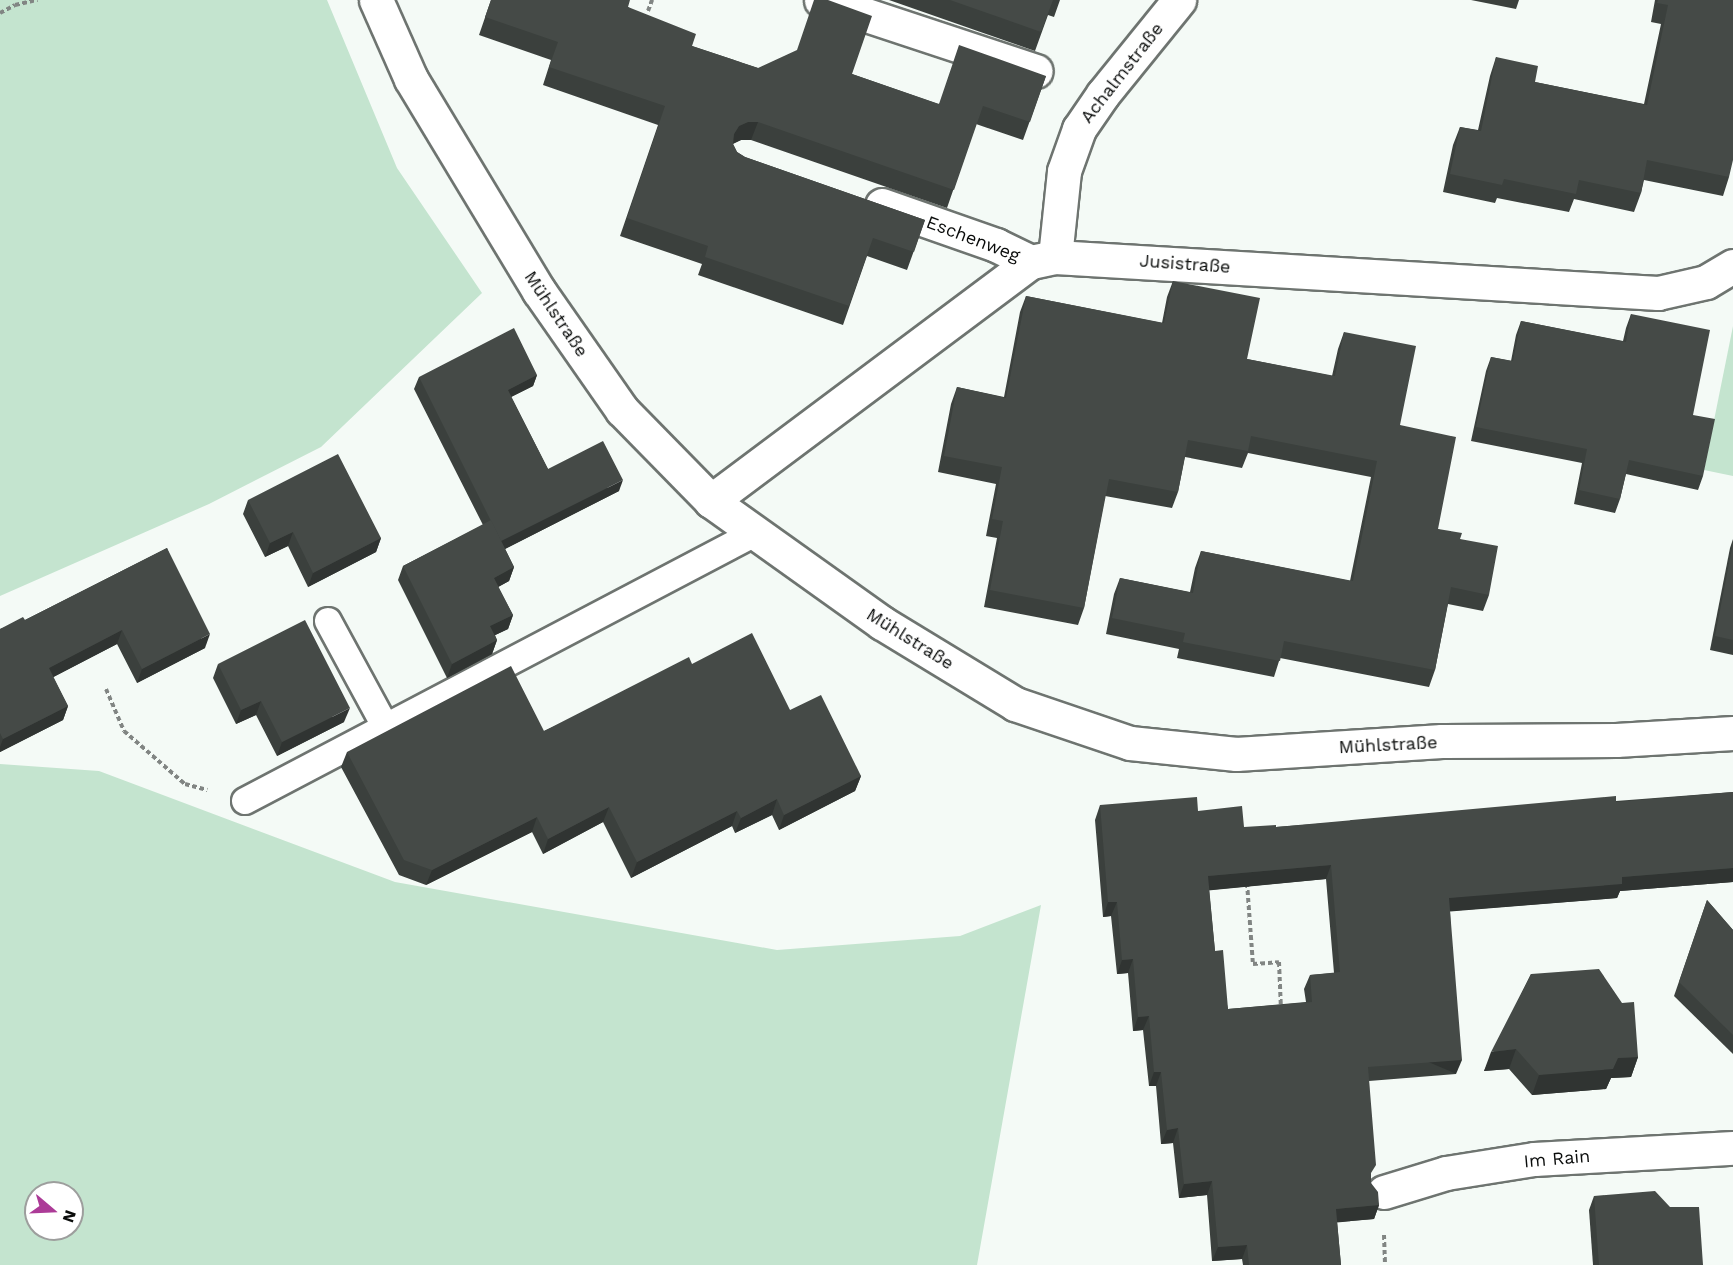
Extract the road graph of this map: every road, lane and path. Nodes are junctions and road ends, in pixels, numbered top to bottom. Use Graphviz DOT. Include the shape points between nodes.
graph roads {
  1 [pos="37,0"];
  2 [pos="376,0"];
  3 [pos="652,0"];
  4 [pos="821,0"];
  5 [pos="1179,0"];
  6 [pos="648,11"];
  7 [pos="0,13"];
  8 [pos="1036,71"];
  9 [pos="854,196"];
  10 [pos="1043,260"];
  11 [pos="1733,266"];
  12 [pos="711,501"];
  13 [pos="757,532"];
  14 [pos="328,621"];
  15 [pos="106,689"];
  16 [pos="386,728"];
  17 [pos="1733,733"];
  18 [pos="245,801"];
  19 [pos="1246,882"];
  20 [pos="1281,1021"];
  21 [pos="1733,1148"];
  22 [pos="1384,1192"];
  1 -- 7 [label="path"];
  2 -- 12 [label="street, Mühlstraße" via="411,79 538,291 622,410"];
  3 -- 6 [label="path"];
  4 -- 8 [label="street"];
  5 -- 10 [label="street, Achalmstraße" via="1079,129 1064,171"];
  9 -- 10 [label="street, Eschenweg"];
  10 -- 11 [label="street, Jusistraße" via="1658,293 1706,282"];
  10 -- 12 [label="street"];
  12 -- 13 [label="street, Mühlstraße"];
  13 -- 16 [label="lane"];
  13 -- 17 [label="street, Mühlstraße" via="882,623 1016,704 1130,743 1236,754 1442,741 1616,740"];
  14 -- 16 [label="lane"];
  15 -- 18 [label="path" via="124,731 185,784"];
  16 -- 18 [label="lane"];
  19 -- 20 [label="path" via="1253,964 1279,962"];
  21 -- 22 [label="street, Im Rain" via="1534,1159 1446,1173"];
}
